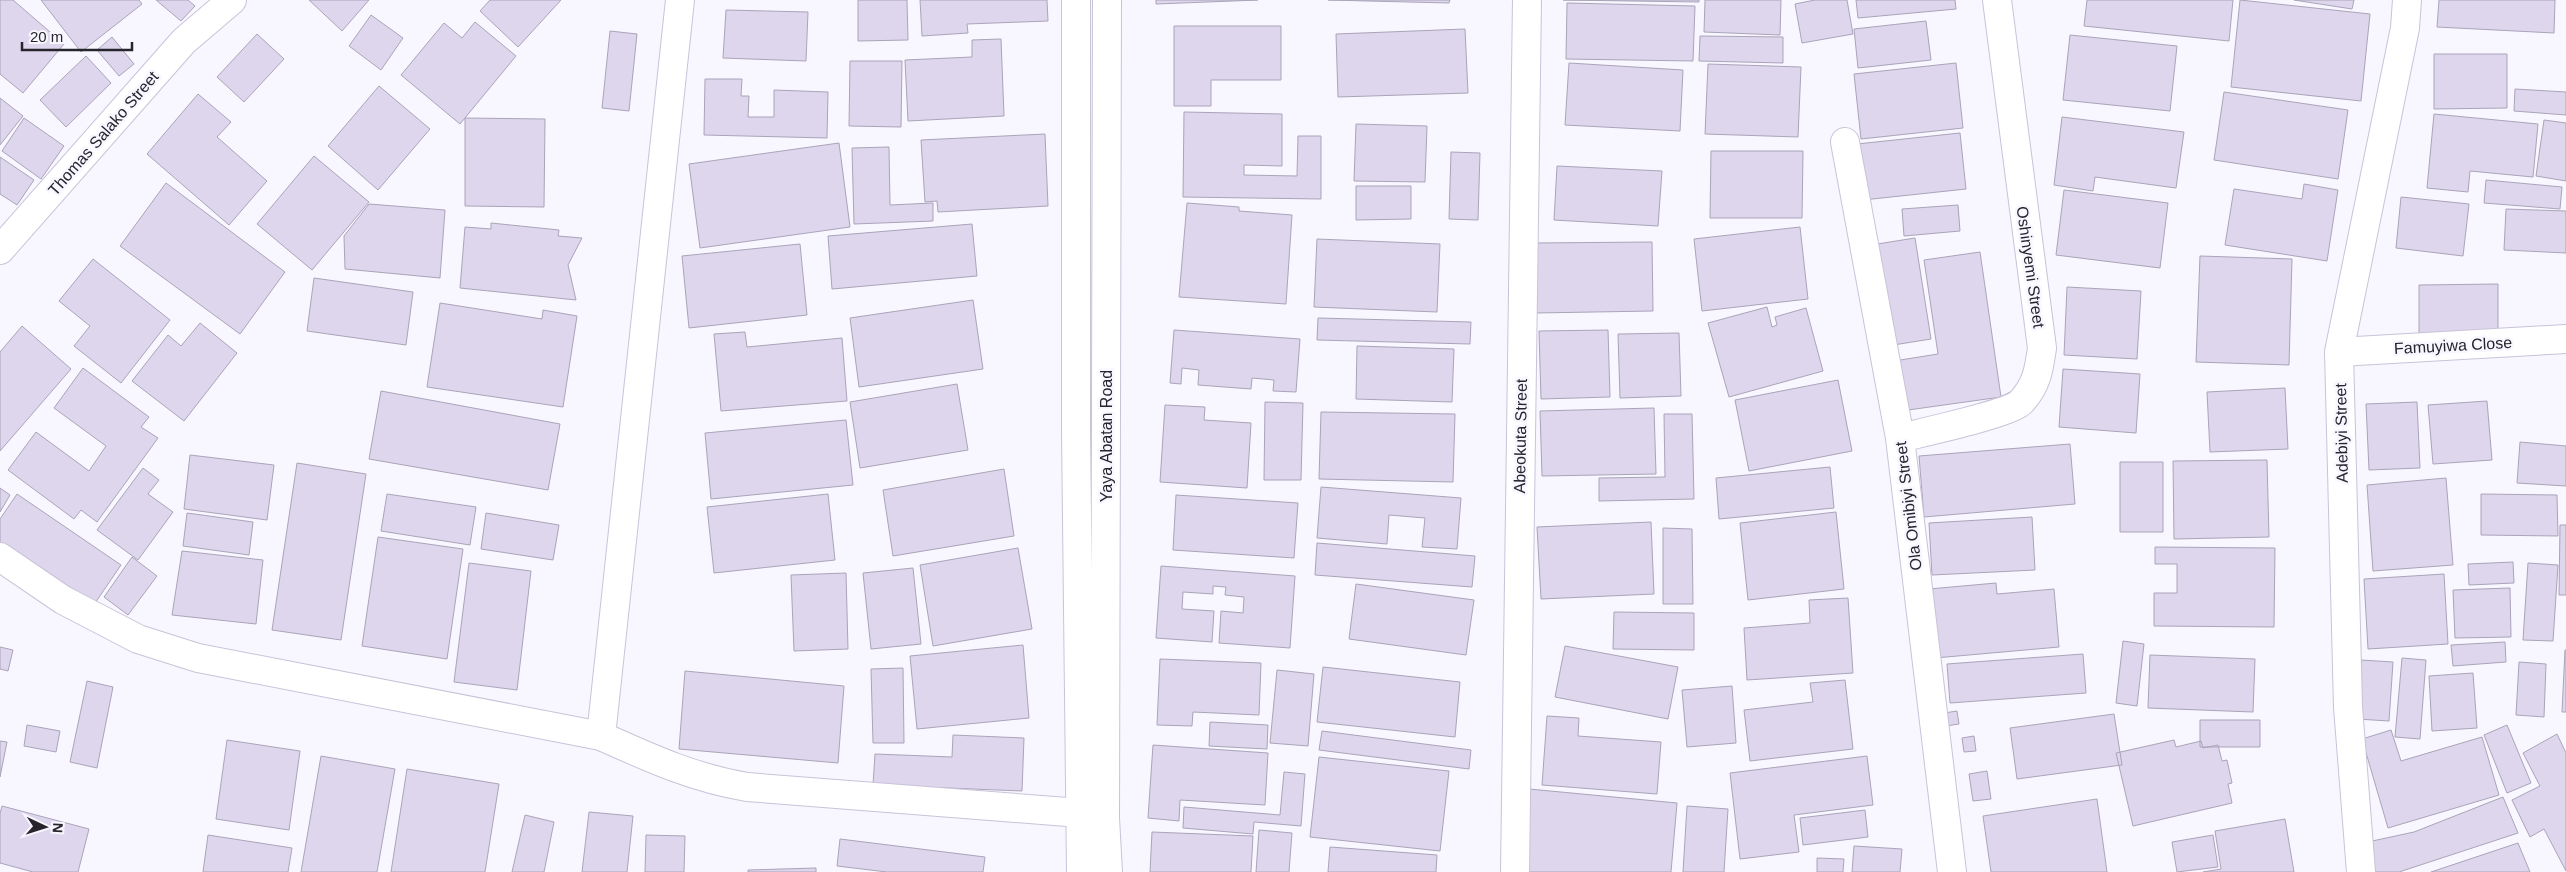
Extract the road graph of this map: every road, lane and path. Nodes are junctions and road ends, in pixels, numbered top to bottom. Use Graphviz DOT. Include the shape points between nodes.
graph roads {
  1 [pos="232,0"];
  2 [pos="680,0"];
  3 [pos="1076,0"];
  4 [pos="1107,0"];
  5 [pos="1527,0"];
  6 [pos="1997,0"];
  7 [pos="2407,0"];
  8 [pos="1845,142"];
  9 [pos="0,250"];
  10 [pos="2566,339"];
  11 [pos="2339,352"];
  12 [pos="1900,438"];
  13 [pos="0,556"];
  14 [pos="601,736"];
  15 [pos="1080,813"];
  16 [pos="1082,872"];
  17 [pos="1108,872"];
  18 [pos="1515,872"];
  19 [pos="1952,872"];
  20 [pos="2361,872"];
  1 -- 9 [label="street, Thomas Salako Street" via="184,41"];
  2 -- 14 [label="street"];
  3 -- 15 [label="street, Yaya Abatan Road"];
  4 -- 17 [label="street, Yaya Abatan Road" via="1105,818"];
  5 -- 18 [label="street, Abeokuta Street"];
  6 -- 12 [label="street, Oshinyemi Street" via="2042,348 2038,377 2021,403"];
  7 -- 11 [label="street, Adebiyi Street" via="2405,28"];
  8 -- 12 [label="street, Ola Omibiyi Street"];
  10 -- 11 [label="street, Famuyiwa Close"];
  11 -- 20 [label="street, Adebiyi Street" via="2348,707"];
  12 -- 19 [label="street, Ola Omibiyi Street"];
  13 -- 14 [label="street" via="63,600 138,639 198,658"];
  14 -- 15 [label="street" via="680,771 711,781 747,787"];
  15 -- 16 [label="street, Yaya Abatan Road"];
}
